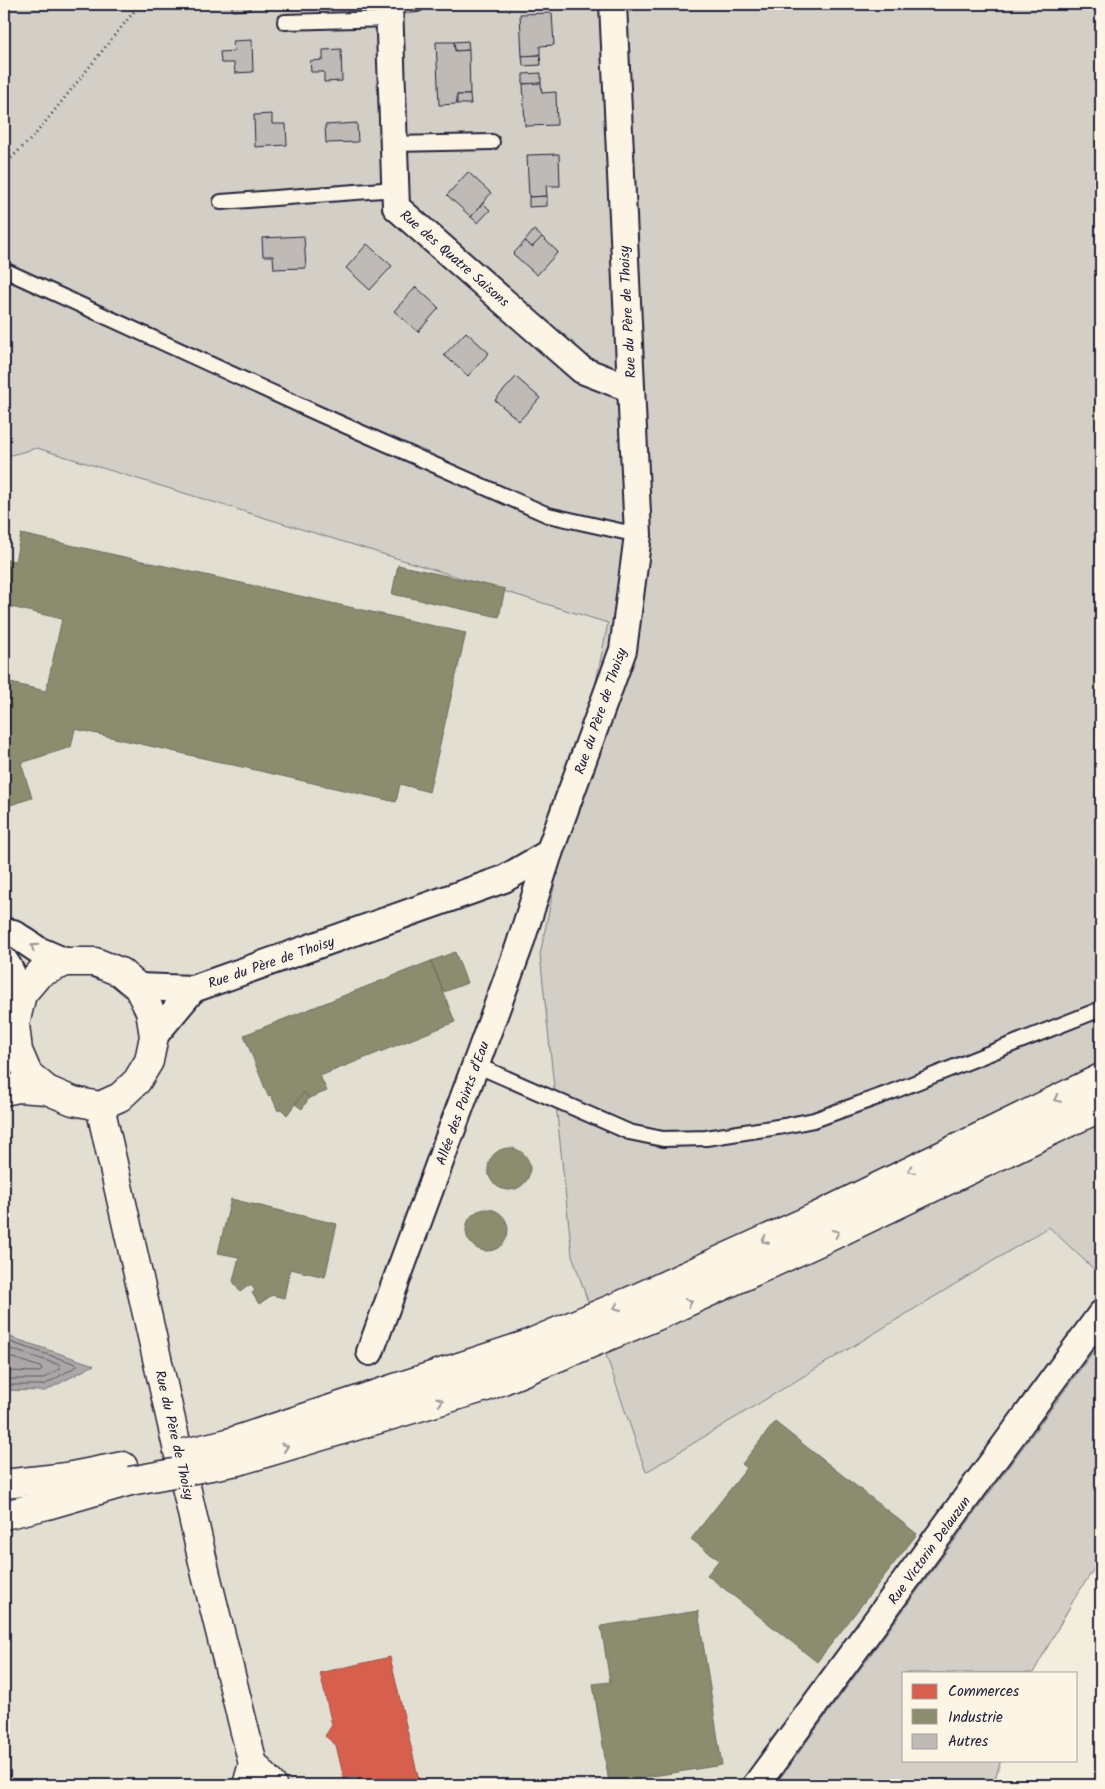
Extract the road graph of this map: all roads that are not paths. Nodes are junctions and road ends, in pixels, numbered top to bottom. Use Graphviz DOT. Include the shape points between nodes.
graph roads {
  1 [pos="417,4"];
  2 [pos="613,4"];
  3 [pos="389,9"];
  4 [pos="285,22"];
  5 [pos="492,142"];
  6 [pos="393,144"];
  7 [pos="396,189"];
  8 [pos="221,202"];
  9 [pos="4,270"];
  10 [pos="631,389"];
  11 [pos="638,535"];
  12 [pos="549,854"];
  13 [pos="4,932"];
  14 [pos="4,960"];
  15 [pos="66,962"];
  16 [pos="138,987"];
  17 [pos="193,989"];
  18 [pos="22,994"];
  19 [pos="1101,1009"];
  20 [pos="9,1032"];
  21 [pos="154,1036"];
  22 [pos="476,1065"];
  23 [pos="1101,1078"];
  24 [pos="47,1090"];
  25 [pos="4,1091"];
  26 [pos="100,1106"];
  27 [pos="1101,1107"];
  28 [pos="1101,1314"];
  29 [pos="370,1352"];
  30 [pos="233,1452"];
  31 [pos="130,1473"];
  32 [pos="4,1477"];
  33 [pos="68,1477"];
  34 [pos="4,1484"];
  35 [pos="4,1496"];
  36 [pos="4,1515"];
  37 [pos="250,1775"];
  38 [pos="272,1785"];
  39 [pos="756,1785"];
  1 -- 3 [label="lane"];
  2 -- 10 [label="street, Rue du Père de Thoisy"];
  3 -- 4 [label="lane"];
  3 -- 6 [label="street, Rue des Quatre Saisons"];
  5 -- 6 [label="lane"];
  6 -- 7 [label="street, Rue des Quatre Saisons"];
  7 -- 8 [label="lane"];
  7 -- 10 [label="street, Rue des Quatre Saisons" via="396,207 582,370"];
  9 -- 11 [label="lane" via="548,515"];
  10 -- 11 [label="street, Rue du Père de Thoisy"];
  11 -- 12 [label="street, Rue du Père de Thoisy" via="623,650"];
  12 -- 17 [label="street, Rue du Père de Thoisy" via="504,879"];
  12 -- 22 [label="street, Allée des Points d'Eau"];
  15 -- 13 [label="street, one-way" via="38,950 13,933"];
  14 -- 18 [label="street"];
  15 -- 16 [label="main road, Rue du Père de Thoisy" via="95,962 120,972"];
  15 -- 18 [label="main road, Rue du Père de Thoisy" via="40,973"];
  16 -- 17 [label="street, Rue du Père de Thoisy"];
  16 -- 21 [label="main road, Rue du Père de Thoisy" via="150,1011"];
  17 -- 21 [label="street, Rue du Père de Thoisy"];
  18 -- 20 [label="main road, Rue du Père de Thoisy"];
  19 -- 22 [label="lane" via="814,1120 706,1138 663,1139 629,1132"];
  20 -- 24 [label="main road, Rue du Père de Thoisy" via="28,1074"];
  21 -- 26 [label="main road, Rue du Père de Thoisy" via="149,1061 136,1081 120,1098"];
  22 -- 29 [label="street, Allée des Points d'Eau"];
  23 -- 30 [label="main road, one-way" via="818,1216 619,1306 526,1345"];
  24 -- 25 [label="main road" via="18,1088"];
  24 -- 26 [label="main road, Rue du Père de Thoisy" via="73,1101"];
  26 -- 37 [label="main road, Rue du Père de Thoisy"];
  30 -- 27 [label="main road, one-way" via="486,1387 659,1315"];
  28 -- 39 [label="street, Rue Victorin Delauzun"];
  30 -- 31 [label="main road, bridge"];
  31 -- 33 [label="main road"];
  31 -- 35 [label="main road"];
  31 -- 36 [label="main road"];
  32 -- 33 [label="main road"];
  33 -- 34 [label="main road"];
  37 -- 38 [label="main road, Rue du Père de Thoisy"];
}
